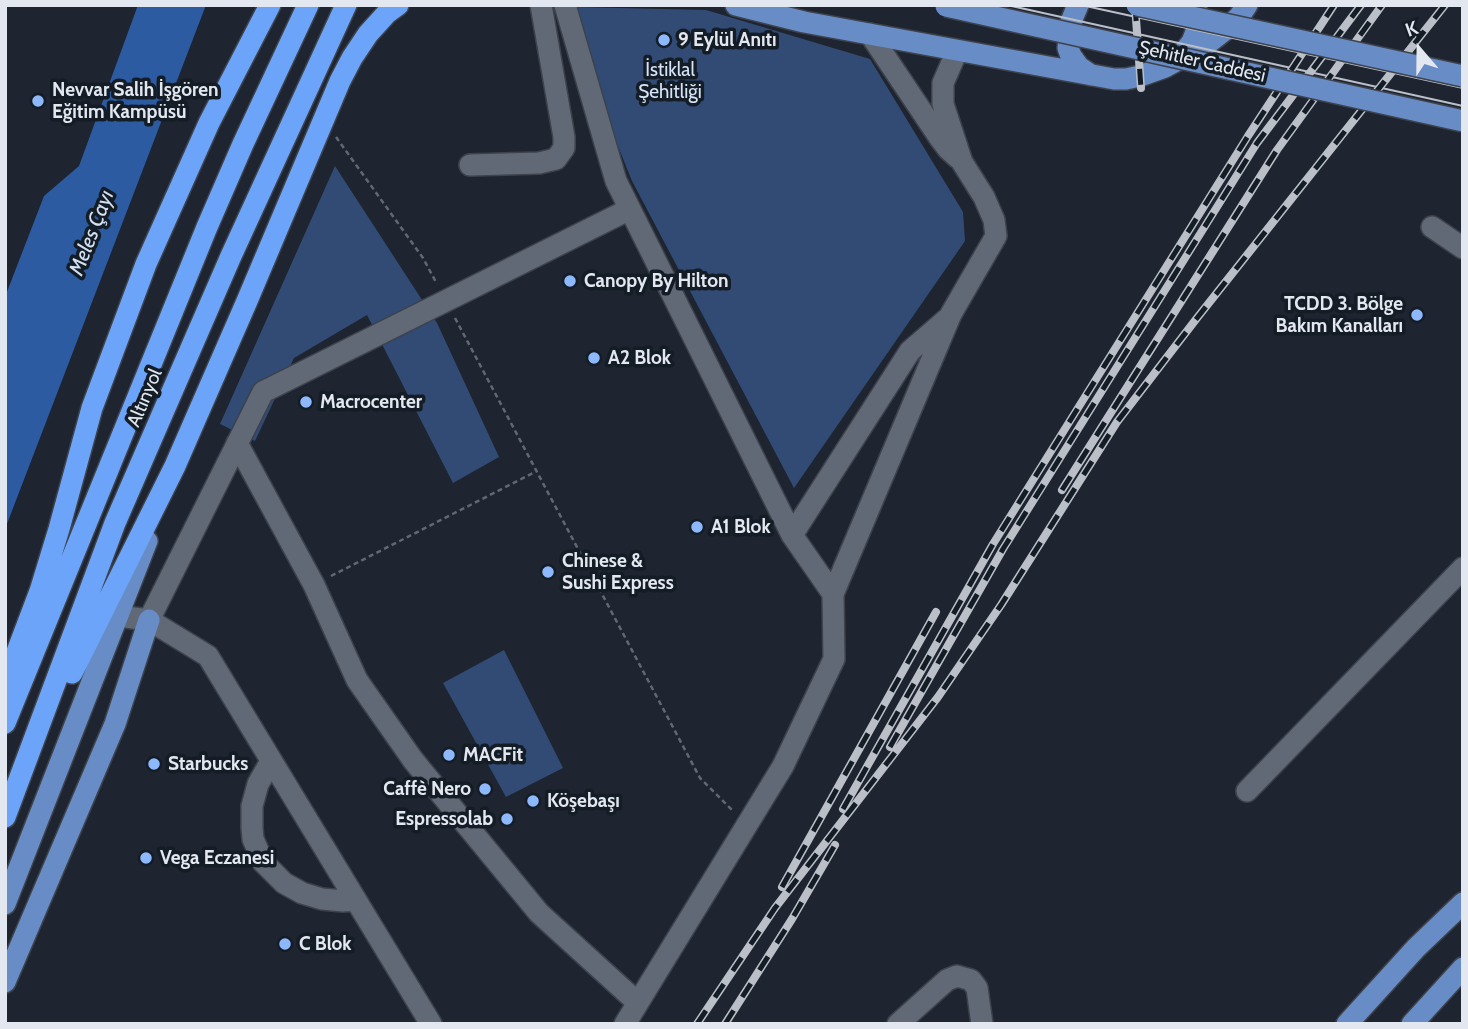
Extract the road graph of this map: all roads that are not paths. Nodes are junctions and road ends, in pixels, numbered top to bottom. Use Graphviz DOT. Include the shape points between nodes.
graph roads {
  1 [pos="270,5"];
  2 [pos="308,5"];
  3 [pos="346,5"];
  4 [pos="398,5"];
  5 [pos="541,5"];
  6 [pos="565,5"];
  7 [pos="736,5"];
  8 [pos="1079,5"];
  9 [pos="1137,5"];
  10 [pos="1195,5"];
  11 [pos="1247,5"];
  12 [pos="944,6"];
  13 [pos="870,34"];
  14 [pos="957,51"];
  15 [pos="1175,61"];
  16 [pos="1463,76"];
  17 [pos="1097,77"];
  18 [pos="1463,121"];
  19 [pos="962,162"];
  20 [pos="470,165"];
  21 [pos="630,209"];
  22 [pos="1432,228"];
  23 [pos="1463,248"];
  24 [pos="951,314"];
  25 [pos="237,443"];
  26 [pos="175,466"];
  27 [pos="792,535"];
  28 [pos="1463,568"];
  29 [pos="833,594"];
  30 [pos="118,616"];
  31 [pos="149,620"];
  32 [pos="8,716"];
  33 [pos="271,761"];
  34 [pos="22,774"];
  35 [pos="1247,791"];
  36 [pos="5,817"];
  37 [pos="356,900"];
  38 [pos="1463,902"];
  39 [pos="5,904"];
  40 [pos="1463,968"];
  41 [pos="5,982"];
  42 [pos="627,1017"];
  43 [pos="431,1024"];
  44 [pos="898,1024"];
  45 [pos="982,1024"];
  46 [pos="1347,1024"];
  47 [pos="1412,1024"];
  1 -- 32 [label="highway" via="209,123 146,264 97,395 48,566 15,657"];
  2 -- 32 [label="highway, Altınyol" via="207,227"];
  3 -- 34 [label="highway, Altınyol" via="115,523"];
  4 -- 26 [label="highway" via="387,12 352,58"];
  5 -- 20 [label="street" via="564,148 556,159 538,163"];
  6 -- 21 [label="street" via="616,181"];
  7 -- 13 [label="main road"];
  8 -- 17 [label="main road" via="1070,24 1069,48 1079,68"];
  9 -- 16 [label="main road, bridge"];
  10 -- 15 [label="main road" via="1195,36"];
  11 -- 15 [label="main road" via="1207,44"];
  12 -- 18 [label="main road, Şehitler Caddesi, bridge"];
  13 -- 14 [label="main road"];
  13 -- 19 [label="street" via="939,137"];
  14 -- 17 [label="main road"];
  14 -- 19 [label="street" via="943,83 943,104"];
  15 -- 17 [label="main road" via="1133,78"];
  19 -- 24 [label="street" via="984,197 996,236"];
  21 -- 25 [label="street" via="263,392"];
  21 -- 27 [label="street"];
  22 -- 23 [label="street"];
  24 -- 27 [label="street" via="910,351"];
  24 -- 29 [label="street"];
  25 -- 31 [label="street"];
  25 -- 42 [label="street" via="314,585 357,680 413,760"];
  26 -- 30 [label="main road"];
  26 -- 34 [label="highway"];
  27 -- 29 [label="street"];
  28 -- 35 [label="street"];
  29 -- 42 [label="street" via="834,659 783,766"];
  30 -- 31 [label="street"];
  30 -- 39 [label="main road"];
  31 -- 33 [label="street" via="208,656"];
  31 -- 41 [label="main road" via="115,724"];
  33 -- 37 [label="street"];
  33 -- 37 [label="street" via="252,806 253,838 263,862 302,893 322,900"];
  34 -- 36 [label="highway, Altınyol"];
  37 -- 43 [label="street"];
  38 -- 46 [label="main road"];
  40 -- 47 [label="main road"];
  44 -- 45 [label="street" via="957,976 978,988"];
}
